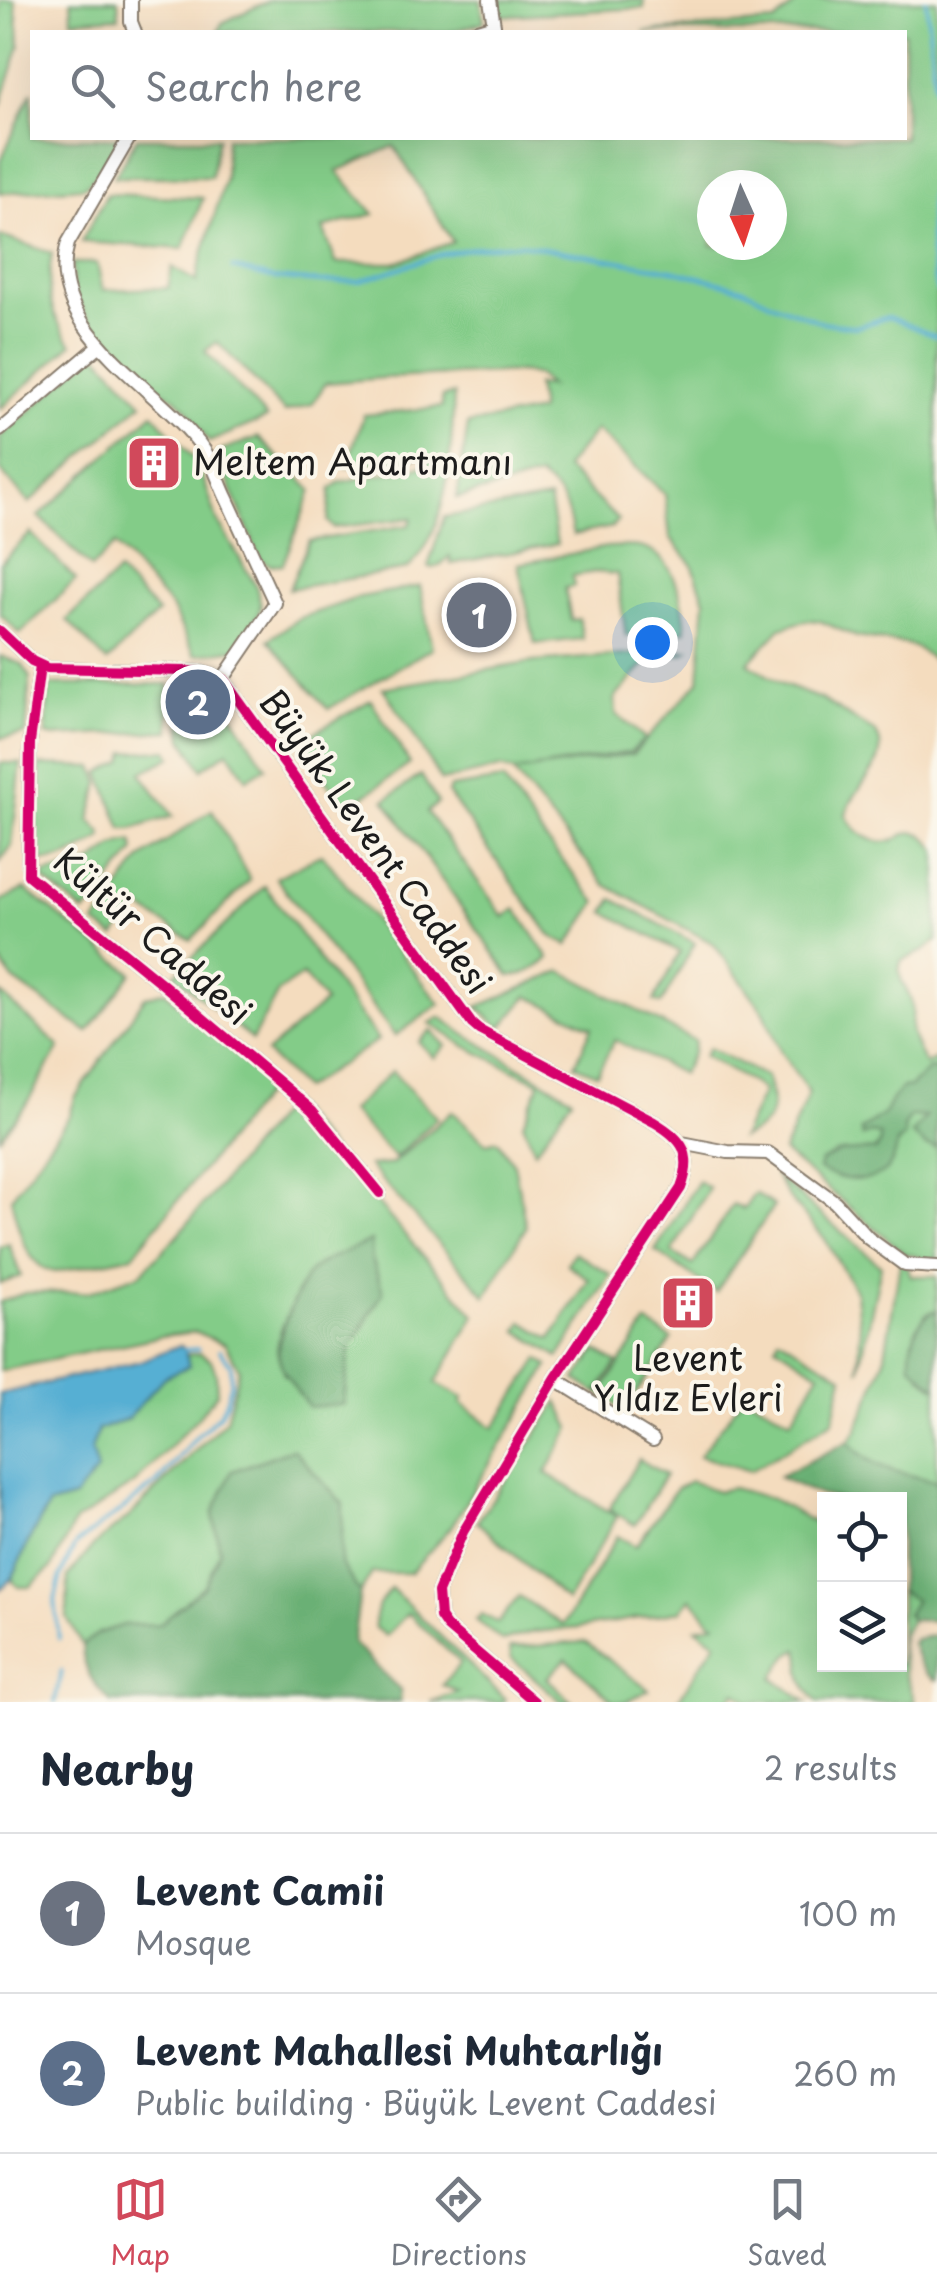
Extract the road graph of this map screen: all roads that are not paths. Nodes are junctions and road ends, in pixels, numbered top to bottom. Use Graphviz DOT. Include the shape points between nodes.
graph roads {
  1 [pos="131,0"];
  2 [pos="490,0"];
  3 [pos="134,30"];
  4 [pos="479,30"];
  5 [pos="127,140"];
  6 [pos="99,346"];
  7 [pos="0,430"];
  8 [pos="0,631"];
  9 [pos="40,666"];
  10 [pos="224,679"];
  11 [pos="682,1143"];
  12 [pos="380,1193"];
  13 [pos="937,1267"];
  14 [pos="555,1379"];
  15 [pos="653,1440"];
  16 [pos="535,1702"];
  1 -- 3 [label="street"];
  2 -- 4 [label="street" via="494,26"];
  5 -- 6 [label="street" via="64,256 70,297"];
  6 -- 7 [label="street"];
  6 -- 10 [label="street" via="204,451 276,603"];
  8 -- 9 [label="street"];
  9 -- 10 [label="street, Büyük Levent Caddesi" via="185,671"];
  9 -- 12 [label="street, Kültür Caddesi" via="30,742 28,876 312,1110"];
  10 -- 11 [label="street, Büyük Levent Caddesi" via="472,1024"];
  11 -- 13 [label="street" via="768,1153 906,1265"];
  11 -- 14 [label="street" via="687,1166 681,1188"];
  14 -- 15 [label="street"];
  14 -- 16 [label="street" via="462,1532 438,1592 447,1627"];
}
